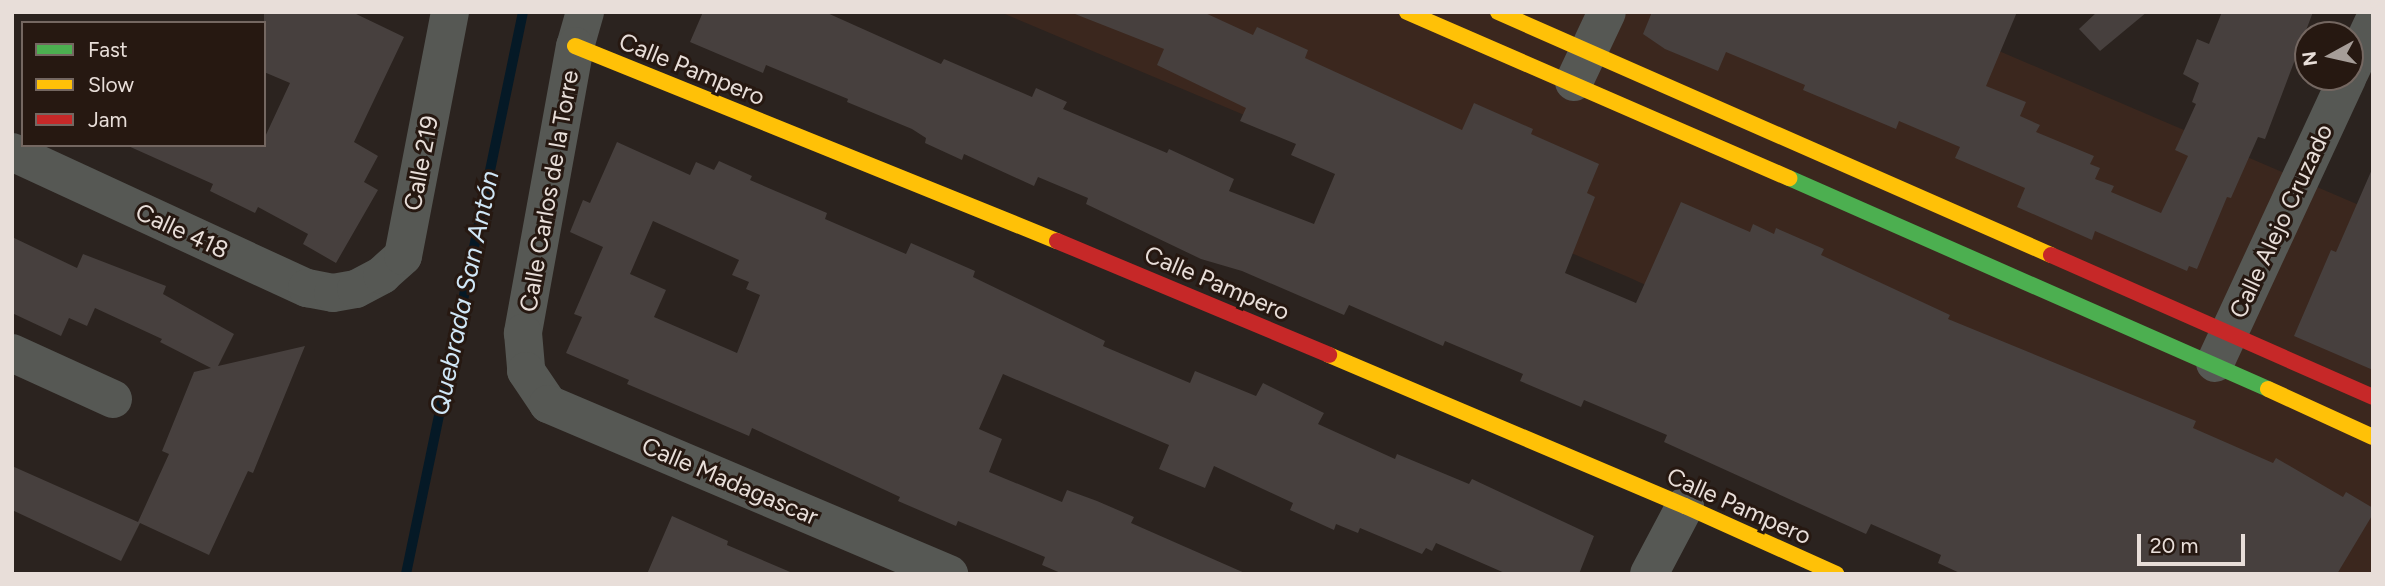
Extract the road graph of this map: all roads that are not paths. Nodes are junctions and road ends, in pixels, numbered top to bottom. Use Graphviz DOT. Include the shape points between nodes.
graph roads {
  1 [pos="450,12"];
  2 [pos="1407,12"];
  3 [pos="1498,12"];
  4 [pos="1607,12"];
  5 [pos="2373,23"];
  6 [pos="580,29"];
  7 [pos="2364,42"];
  8 [pos="1580,68"];
  9 [pos="2341,91"];
  10 [pos="12,152"];
  11 [pos="356,289"];
  12 [pos="2221,349"];
  13 [pos="12,352"];
  14 [pos="526,371"];
  15 [pos="2373,397"];
  16 [pos="113,399"];
  17 [pos="2373,437"];
  18 [pos="1685,506"];
  19 [pos="949,574"];
  20 [pos="1649,574"];
  21 [pos="1836,574"];
  1 -- 11 [label="street, Calle 219" via="403,256"];
  2 -- 8 [label="street"];
  3 -- 8 [label="street"];
  4 -- 8 [label="street"];
  5 -- 7 [label="street"];
  6 -- 14 [label="street, Calle Carlos de la Torre" via="523,333"];
  6 -- 18 [label="street, Calle Pampero"];
  8 -- 12 [label="street"];
  8 -- 12 [label="street"];
  9 -- 12 [label="street, Calle Alejo Cruzado"];
  10 -- 11 [label="street, Calle 418" via="307,288 333,293"];
  12 -- 15 [label="street"];
  12 -- 17 [label="street"];
  13 -- 16 [label="street"];
  14 -- 19 [label="street, Calle Madagascar" via="548,404"];
  18 -- 20 [label="street"];
  18 -- 21 [label="street, Calle Pampero"];
}
